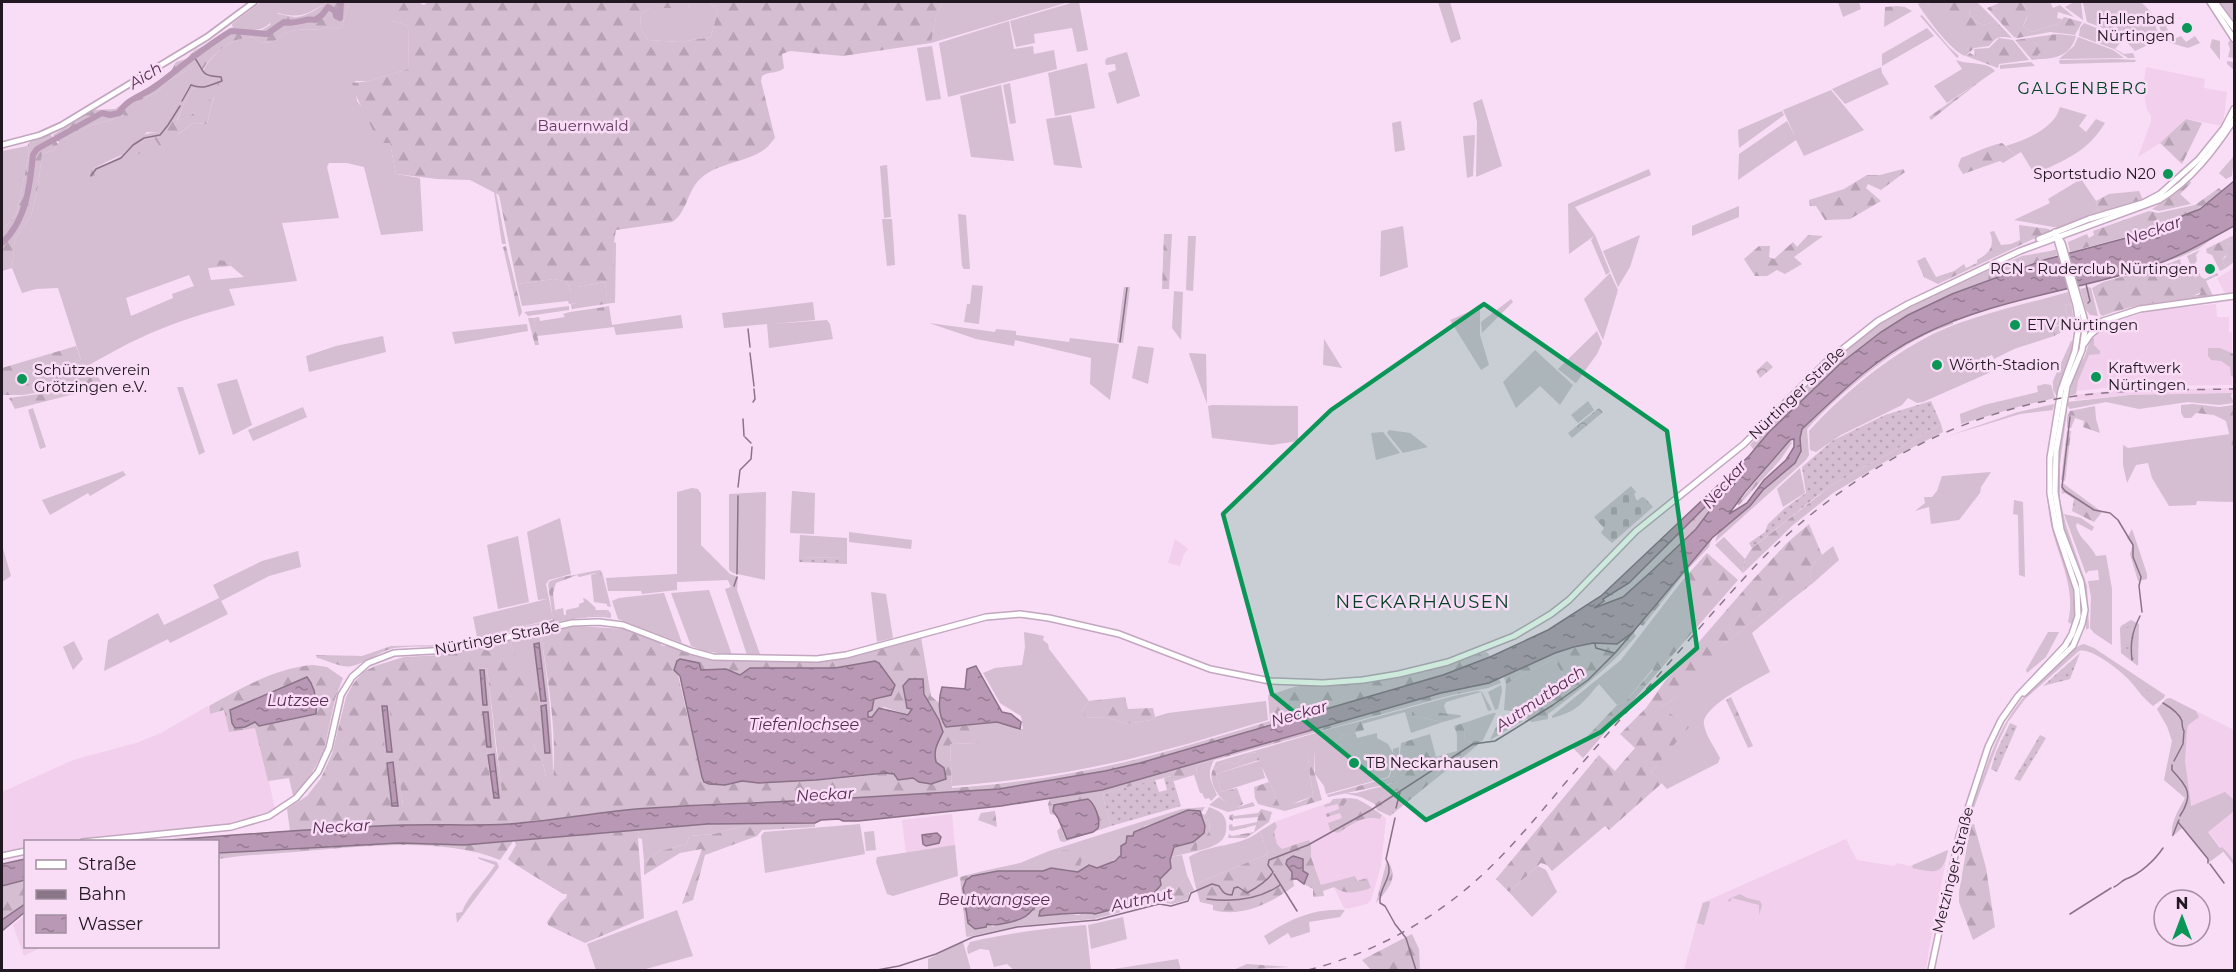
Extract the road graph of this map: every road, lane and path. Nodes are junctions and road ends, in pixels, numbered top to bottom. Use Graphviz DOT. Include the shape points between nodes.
graph roads {
  1 [pos="254,2"];
  2 [pos="2210,2"];
  3 [pos="2215,2"];
  4 [pos="2235,28"];
  5 [pos="2235,39"];
  6 [pos="2235,109"];
  7 [pos="2235,120"];
  8 [pos="2,145"];
  9 [pos="2188,174"];
  10 [pos="2110,215"];
  11 [pos="2077,229"];
  12 [pos="2057,235"];
  13 [pos="2042,242"];
  14 [pos="2060,243"];
  15 [pos="2020,251"];
  16 [pos="2235,296"];
  17 [pos="2078,305"];
  18 [pos="2083,314"];
  19 [pos="2102,323"];
  20 [pos="2082,329"];
  21 [pos="2083,345"];
  22 [pos="2011,706"];
  23 [pos="102,840"];
  24 [pos="24,851"];
  25 [pos="2,856"];
  26 [pos="1931,970"];
  1 -- 8 [label="main road" via="207,37 62,125 34,138"];
  2 -- 5 [label="main road"];
  3 -- 4 [label="main road"];
  6 -- 9 [label="main road"];
  7 -- 9 [label="main road"];
  9 -- 10 [label="main road" via="2151,199"];
  10 -- 11 [label="main road"];
  10 -- 12 [label="main road"];
  11 -- 12 [label="main road"];
  11 -- 14 [label="main road"];
  12 -- 13 [label="main road, Nürtinger Straße"];
  12 -- 14 [label="main road"];
  12 -- 15 [label="main road, Nürtinger Straße" via="2033,242"];
  13 -- 14 [label="main road"];
  13 -- 15 [label="main road, Nürtinger Straße"];
  14 -- 17 [label="main road"];
  15 -- 23 [label="main road, Nürtinger Straße" via="1908,304 1860,334 1819,369 1747,442 1651,518 1545,619 1498,644 1440,664 1372,679 1270,681 1185,661 1124,635 1020,614 986,617 817,659 713,657 612,623 568,624 458,648 394,653 372,660 352,677 339,699 322,765 304,790 278,811 231,826"];
  16 -- 19 [label="main road" via="2140,309"];
  17 -- 18 [label="main road"];
  17 -- 20 [label="main road"];
  18 -- 19 [label="main road"];
  18 -- 20 [label="main road"];
  19 -- 20 [label="main road"];
  19 -- 21 [label="main road"];
  20 -- 21 [label="main road"];
  20 -- 22 [label="main road, Metzinger Straße" via="2062,384 2049,480 2053,519 2077,590 2078,616 2065,646"];
  21 -- 22 [label="main road, Metzinger Straße" via="2067,386 2054,471 2058,519 2084,595 2082,624 2070,650"];
  22 -- 26 [label="main road, Metzinger Straße" via="1988,747 1962,827"];
  24 -- 25 [label="main road"];
}
